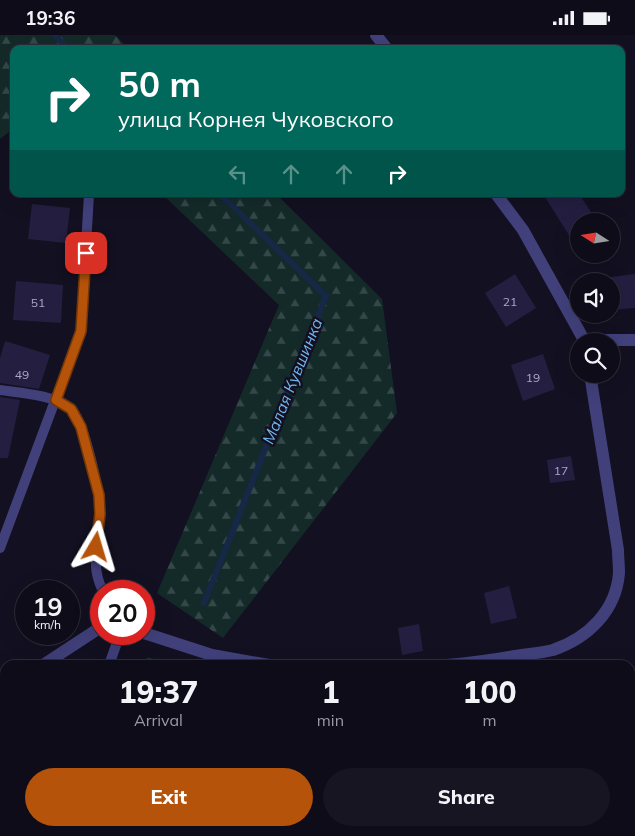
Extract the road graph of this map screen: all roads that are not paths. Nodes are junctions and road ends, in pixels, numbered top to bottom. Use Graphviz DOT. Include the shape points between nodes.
graph roads {
  1 [pos="376,35"];
  2 [pos="384,45"];
  3 [pos="89,197"];
  4 [pos="498,197"];
  5 [pos="581,333"];
  6 [pos="620,340"];
  7 [pos="635,340"];
  8 [pos="591,383"];
  9 [pos="0,390"];
  10 [pos="56,400"];
  11 [pos="0,548"];
  12 [pos="98,580"];
  13 [pos="90,634"];
  14 [pos="155,637"];
  15 [pos="116,645"];
  16 [pos="51,660"];
  17 [pos="111,660"];
  18 [pos="240,660"];
  19 [pos="487,660"];
  1 -- 2 [label="street"];
  3 -- 10 [label="lane" via="81,331"];
  4 -- 5 [label="street" via="523,230"];
  6 -- 7 [label="street"];
  8 -- 19 [label="street" via="618,550 619,573 615,591 596,626 577,640 552,650"];
  9 -- 10 [label="lane"];
  10 -- 11 [label="lane"];
  10 -- 12 [label="lane" via="71,409 81,427 99,495 94,563"];
  13 -- 16 [label="street"];
  14 -- 18 [label="street" via="212,655"];
  15 -- 17 [label="lane"];
}
